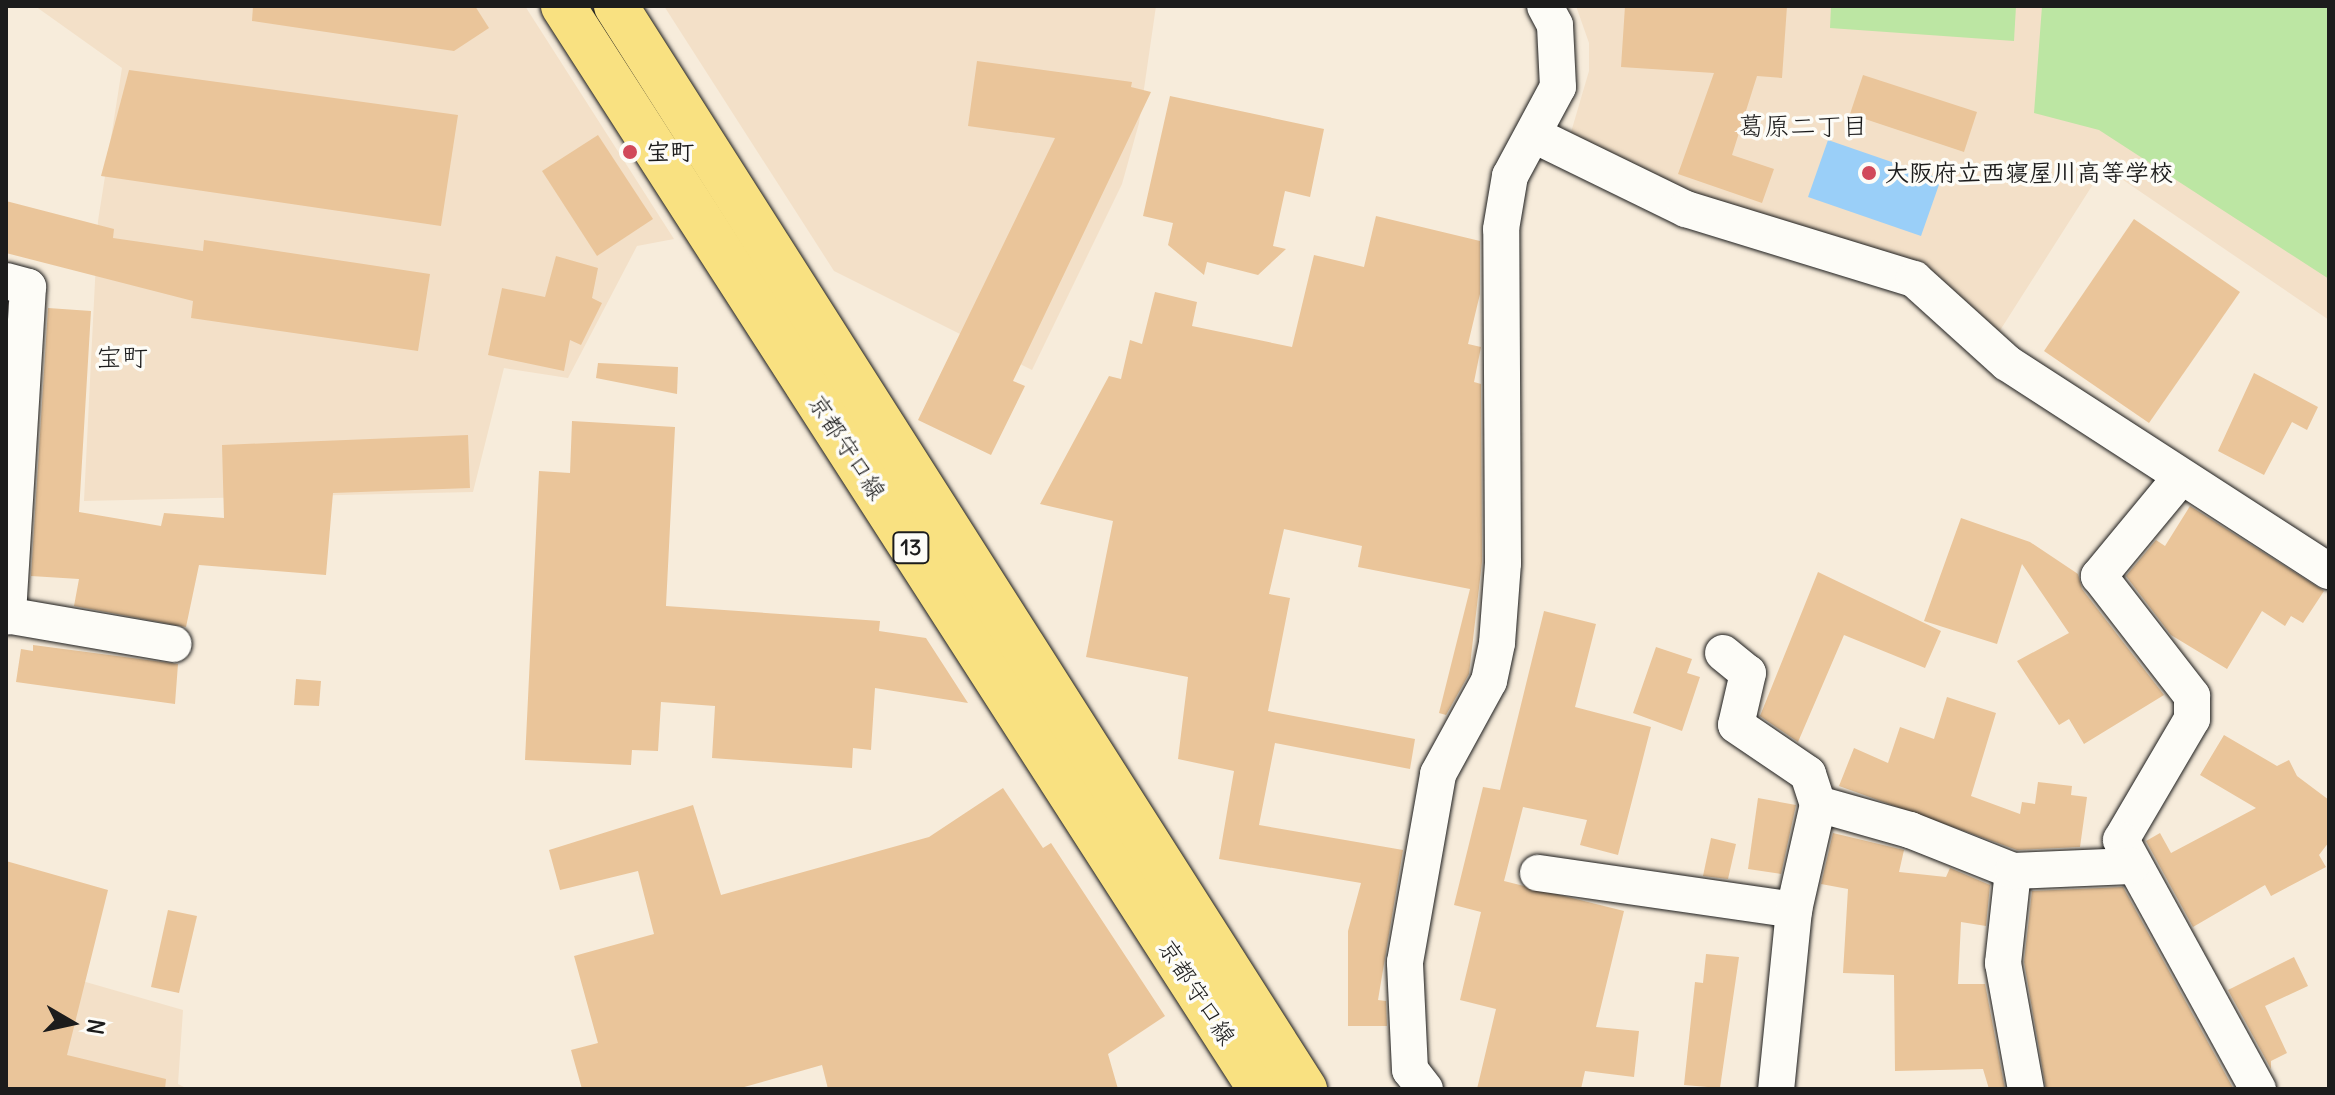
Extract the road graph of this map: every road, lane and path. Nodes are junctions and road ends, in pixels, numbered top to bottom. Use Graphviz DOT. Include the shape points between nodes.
graph roads {
  1 [pos="563,6"];
  2 [pos="616,6"];
  3 [pos="1545,6"];
  4 [pos="1543,140"];
  5 [pos="6,281"];
  6 [pos="2181,477"];
  7 [pos="2329,571"];
  8 [pos="7,616"];
  9 [pos="174,644"];
  10 [pos="1723,653"];
  11 [pos="1818,804"];
  12 [pos="2131,866"];
  13 [pos="2013,871"];
  14 [pos="1538,873"];
  15 [pos="1794,910"];
  16 [pos="1260,1089"];
  17 [pos="1305,1089"];
  18 [pos="1425,1089"];
  19 [pos="1776,1089"];
  20 [pos="2026,1089"];
  21 [pos="2258,1089"];
  1 -- 16 [label="main road, 京都守口線 / 13"];
  2 -- 17 [label="main road, 京都守口線 / 13"];
  3 -- 4 [label="street" via="1555,25 1558,87"];
  4 -- 6 [label="street" via="1686,209 1914,279 2007,363 2059,391"];
  4 -- 18 [label="street" via="1504,190 1503,563 1497,643 1489,681 1438,774 1405,962 1410,1070"];
  5 -- 8 [label="street" via="28,287"];
  6 -- 7 [label="street"];
  6 -- 12 [label="street" via="2099,576 2192,696 2192,719 2121,840"];
  8 -- 9 [label="street"];
  10 -- 11 [label="street" via="1748,673 1736,725 1808,774"];
  11 -- 13 [label="street" via="1910,830"];
  11 -- 15 [label="street"];
  12 -- 13 [label="street"];
  12 -- 21 [label="street"];
  13 -- 20 [label="street" via="2003,963"];
  14 -- 15 [label="street"];
  15 -- 19 [label="street"];
}
